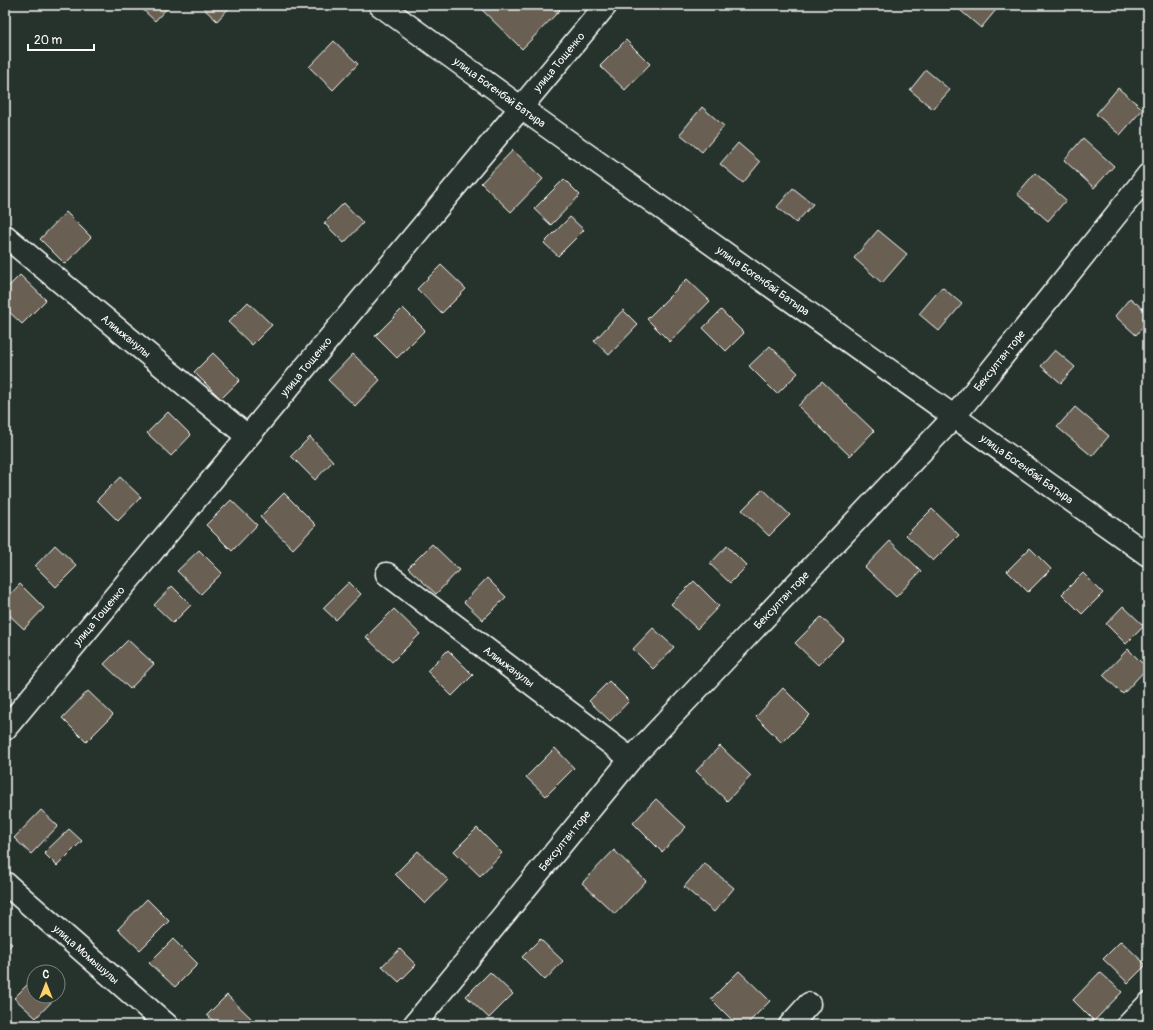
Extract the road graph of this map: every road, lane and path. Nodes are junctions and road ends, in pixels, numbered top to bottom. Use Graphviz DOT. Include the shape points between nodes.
graph roads {
  1 [pos="380,5"];
  2 [pos="606,5"];
  3 [pos="520,108"];
  4 [pos="1148,175"];
  5 [pos="5,236"];
  6 [pos="953,418"];
  7 [pos="247,436"];
  8 [pos="1148,555"];
  9 [pos="387,574"];
  10 [pos="5,729"];
  11 [pos="630,759"];
  12 [pos="5,883"];
  13 [pos="809,1004"];
  14 [pos="1148,1004"];
  15 [pos="167,1025"];
  16 [pos="414,1025"];
  17 [pos="790,1025"];
  18 [pos="1128,1025"];
  1 -- 3 [label="street, улица Богенбай Батыра"];
  2 -- 3 [label="street, улица Тощенко"];
  3 -- 6 [label="street, улица Богенбай Батыра"];
  3 -- 7 [label="street, улица Тощенко"];
  4 -- 6 [label="street, Бексултан торе"];
  5 -- 7 [label="street, Алимжанулы"];
  6 -- 8 [label="street, улица Богенбай Батыра"];
  6 -- 11 [label="street, Бексултан торе"];
  7 -- 10 [label="street, улица Тощенко"];
  9 -- 11 [label="street, Алимжанулы"];
  11 -- 16 [label="street, Бексултан торе"];
  12 -- 15 [label="street, улица Момышулы"];
  13 -- 17 [label="street"];
  14 -- 18 [label="street"];
}
